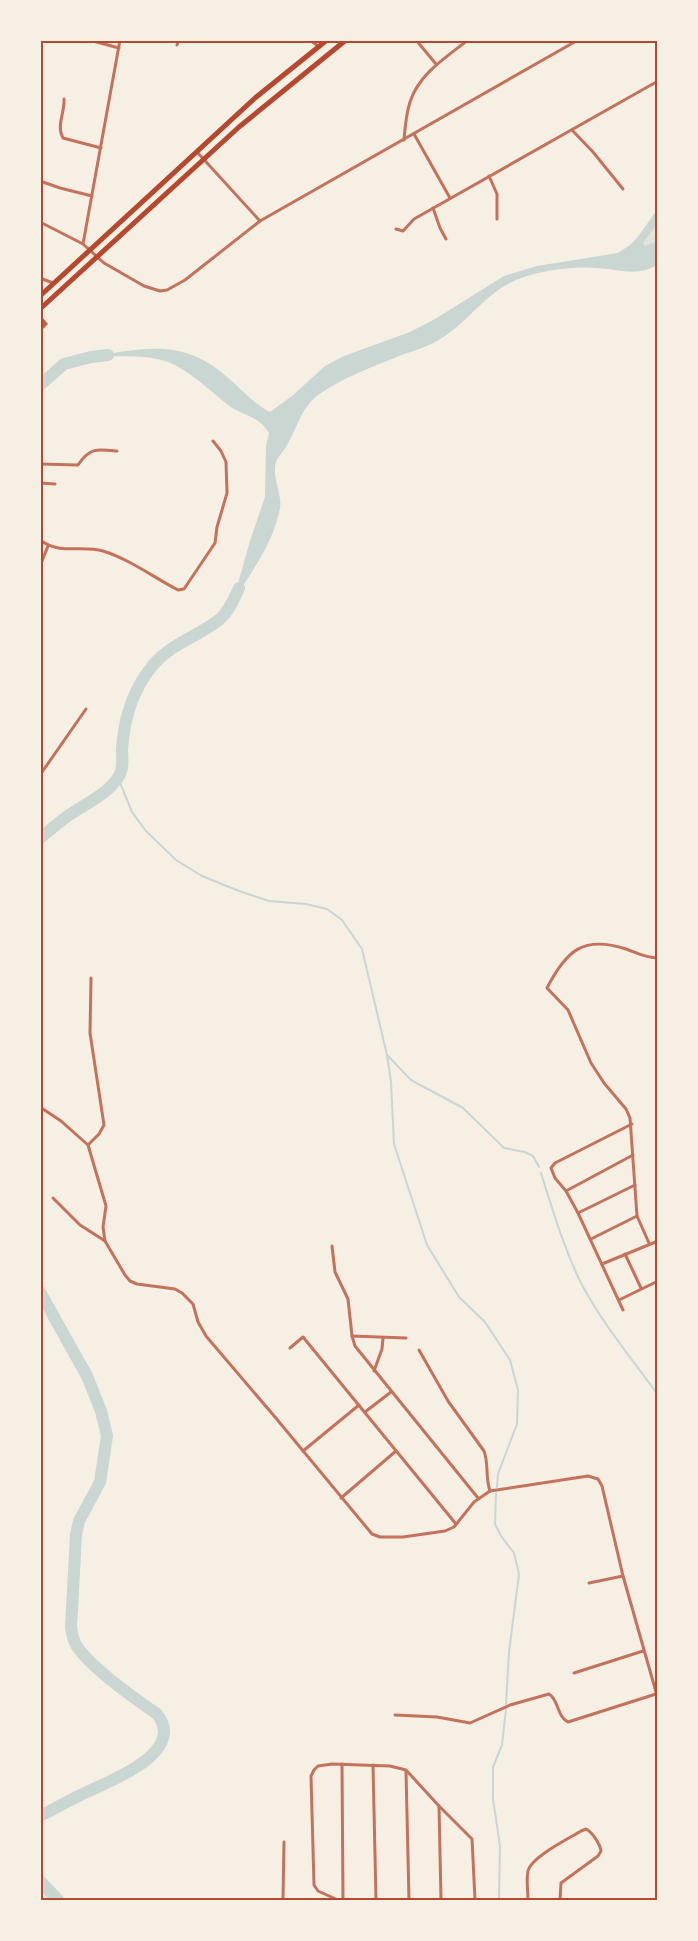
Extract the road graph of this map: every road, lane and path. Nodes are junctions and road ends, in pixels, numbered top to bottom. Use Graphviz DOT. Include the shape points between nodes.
graph roads {
  1 [pos="89,40"];
  2 [pos="120,40"];
  3 [pos="310,40"];
  4 [pos="327,40"];
  5 [pos="346,40"];
  6 [pos="416,40"];
  7 [pos="468,40"];
  8 [pos="578,40"];
  9 [pos="319,47"];
  10 [pos="119,48"];
  11 [pos="436,64"];
  12 [pos="657,81"];
  13 [pos="64,99"];
  14 [pos="572,130"];
  15 [pos="414,134"];
  16 [pos="404,140"];
  17 [pos="101,148"];
  18 [pos="197,152"];
  19 [pos="204,160"];
  20 [pos="489,176"];
  21 [pos="40,181"];
  22 [pos="623,189"];
  23 [pos="92,196"];
  24 [pos="450,198"];
  25 [pos="433,208"];
  26 [pos="497,219"];
  27 [pos="260,221"];
  28 [pos="40,222"];
  29 [pos="396,229"];
  30 [pos="446,239"];
  31 [pos="83,244"];
  32 [pos="90,251"];
  33 [pos="96,258"];
  34 [pos="40,278"];
  35 [pos="55,283"];
  36 [pos="40,296"];
  37 [pos="40,309"];
  38 [pos="213,441"];
  39 [pos="117,451"];
  40 [pos="40,464"];
  41 [pos="40,483"];
  42 [pos="55,484"];
  43 [pos="40,540"];
  44 [pos="48,546"];
  45 [pos="40,566"];
  46 [pos="86,709"];
  47 [pos="41,774"];
  48 [pos="657,958"];
  49 [pos="91,978"];
  50 [pos="40,1107"];
  51 [pos="632,1124"];
  52 [pos="88,1145"];
  53 [pos="633,1155"];
  54 [pos="635,1185"];
  55 [pos="566,1191"];
  56 [pos="53,1198"];
  57 [pos="578,1213"];
  58 [pos="637,1216"];
  59 [pos="591,1239"];
  60 [pos="105,1240"];
  61 [pos="656,1241"];
  62 [pos="649,1243"];
  63 [pos="332,1246"];
  64 [pos="657,1249"];
  65 [pos="625,1254"];
  66 [pos="602,1264"];
  67 [pos="657,1281"];
  68 [pos="642,1288"];
  69 [pos="619,1300"];
  70 [pos="623,1310"];
  71 [pos="352,1336"];
  72 [pos="383,1337"];
  73 [pos="406,1338"];
  74 [pos="290,1348"];
  75 [pos="419,1350"];
  76 [pos="374,1371"];
  77 [pos="391,1392"];
  78 [pos="359,1405"];
  79 [pos="365,1412"];
  80 [pos="303,1451"];
  81 [pos="396,1451"];
  82 [pos="490,1491"];
  83 [pos="341,1498"];
  84 [pos="478,1498"];
  85 [pos="456,1524"];
  86 [pos="623,1576"];
  87 [pos="589,1583"];
  88 [pos="643,1651"];
  89 [pos="574,1673"];
  90 [pos="657,1697"];
  91 [pos="395,1715"];
  92 [pos="342,1764"];
  93 [pos="373,1765"];
  94 [pos="406,1770"];
  95 [pos="439,1806"];
  96 [pos="284,1842"];
  97 [pos="283,1900"];
  98 [pos="338,1900"];
  99 [pos="343,1900"];
  100 [pos="376,1900"];
  101 [pos="409,1900"];
  102 [pos="441,1900"];
  103 [pos="475,1900"];
  104 [pos="528,1900"];
  105 [pos="560,1900"];
  1 -- 10 [label="street"];
  2 -- 10 [label="street"];
  3 -- 9 [label="street"];
  4 -- 9 [label="main road"];
  5 -- 19 [label="main road" via="262,107"];
  6 -- 11 [label="street"];
  7 -- 11 [label="street"];
  8 -- 15 [label="street"];
  9 -- 18 [label="main road" via="255,98"];
  10 -- 17 [label="street"];
  11 -- 16 [label="street" via="414,92"];
  12 -- 14 [label="street"];
  13 -- 17 [label="street" via="59,130 63,138"];
  14 -- 20 [label="street"];
  14 -- 22 [label="street"];
  15 -- 16 [label="street"];
  15 -- 24 [label="street"];
  16 -- 27 [label="street"];
  17 -- 23 [label="street"];
  18 -- 19 [label="street"];
  18 -- 32 [label="main road"];
  19 -- 27 [label="street"];
  19 -- 33 [label="main road"];
  20 -- 24 [label="street"];
  20 -- 26 [label="street" via="497,194"];
  21 -- 23 [label="street"];
  23 -- 31 [label="street"];
  24 -- 25 [label="street"];
  25 -- 29 [label="street" via="403,231"];
  25 -- 30 [label="street"];
  27 -- 33 [label="street" via="167,290 144,286"];
  28 -- 31 [label="street"];
  31 -- 32 [label="street"];
  32 -- 33 [label="street"];
  32 -- 35 [label="main road"];
  33 -- 37 [label="main road"];
  34 -- 35 [label="street"];
  35 -- 36 [label="main road"];
  38 -- 44 [label="street" via="226,462 227,493 215,543 184,589 178,590 106,552"];
  39 -- 40 [label="street" via="95,449 78,465"];
  41 -- 42 [label="street"];
  43 -- 44 [label="street"];
  44 -- 45 [label="street"];
  46 -- 47 [label="street"];
  48 -- 51 [label="street" via="611,945 584,946 562,962 547,988 568,1010 591,1063 626,1109"];
  49 -- 52 [label="street" via="90,1033 104,1125"];
  50 -- 52 [label="street"];
  51 -- 53 [label="street"];
  51 -- 55 [label="street" via="552,1166 552,1173"];
  52 -- 60 [label="street" via="106,1206"];
  53 -- 54 [label="street"];
  53 -- 55 [label="street"];
  54 -- 57 [label="street"];
  54 -- 58 [label="street"];
  55 -- 57 [label="street"];
  56 -- 60 [label="street" via="80,1225"];
  57 -- 59 [label="street"];
  58 -- 59 [label="street"];
  58 -- 62 [label="street"];
  59 -- 66 [label="street"];
  60 -- 80 [label="street" via="130,1281 175,1289 188,1297 206,1336"];
  61 -- 62 [label="street"];
  61 -- 64 [label="street"];
  62 -- 65 [label="street"];
  63 -- 71 [label="street" via="335,1272 348,1299"];
  65 -- 66 [label="street"];
  65 -- 68 [label="street"];
  66 -- 69 [label="street"];
  67 -- 68 [label="street"];
  68 -- 69 [label="street"];
  69 -- 70 [label="street"];
  71 -- 72 [label="street"];
  71 -- 76 [label="street"];
  72 -- 73 [label="street"];
  72 -- 76 [label="street"];
  74 -- 78 [label="street" via="303,1337"];
  75 -- 82 [label="street" via="448,1401 481,1446"];
  76 -- 77 [label="street"];
  77 -- 79 [label="street"];
  77 -- 84 [label="street"];
  78 -- 79 [label="street"];
  78 -- 80 [label="street"];
  79 -- 81 [label="street"];
  80 -- 83 [label="street"];
  81 -- 83 [label="street"];
  81 -- 85 [label="street"];
  82 -- 84 [label="street"];
  82 -- 86 [label="street" via="588,1476 598,1479 603,1486"];
  83 -- 85 [label="street" via="367,1530 380,1537 439,1533"];
  84 -- 85 [label="street"];
  86 -- 87 [label="street"];
  86 -- 88 [label="street"];
  88 -- 89 [label="street"];
  88 -- 90 [label="street"];
  90 -- 91 [label="street" via="568,1722 563,1720 549,1694 510,1705 470,1723"];
  92 -- 93 [label="street"];
  92 -- 98 [label="street" via="318,1766 311,1776 314,1885"];
  92 -- 99 [label="street"];
  93 -- 94 [label="street"];
  93 -- 100 [label="street"];
  94 -- 95 [label="street"];
  94 -- 101 [label="street"];
  95 -- 102 [label="street"];
  95 -- 103 [label="street" via="472,1839"];
  96 -- 97 [label="street"];
  104 -- 105 [label="street" via="530,1866 586,1829 601,1851 561,1883"];
}
